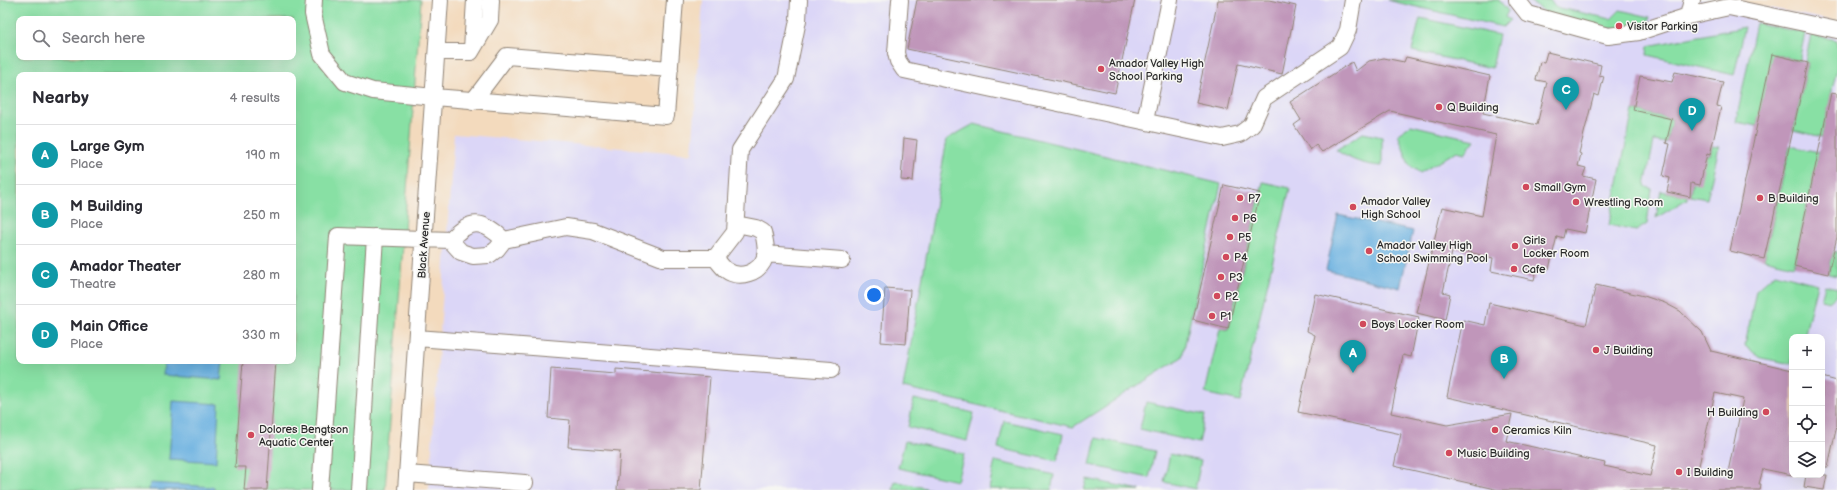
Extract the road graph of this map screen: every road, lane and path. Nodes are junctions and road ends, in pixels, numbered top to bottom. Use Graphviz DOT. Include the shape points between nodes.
graph roads {
  1 [pos="314,0"];
  2 [pos="440,0"];
  3 [pos="475,0"];
  4 [pos="491,0"];
  5 [pos="675,0"];
  6 [pos="799,0"];
  7 [pos="900,0"];
  8 [pos="1170,0"];
  9 [pos="1352,0"];
  10 [pos="1517,0"];
  11 [pos="1692,0"];
  12 [pos="1688,16"];
  13 [pos="1837,30"];
  14 [pos="437,52"];
  15 [pos="471,52"];
  16 [pos="670,69"];
  17 [pos="434,98"];
  18 [pos="473,101"];
  19 [pos="1145,121"];
  20 [pos="736,224"];
  21 [pos="376,237"];
  22 [pos="425,239"];
  23 [pos="450,240"];
  24 [pos="504,240"];
  25 [pos="765,254"];
  26 [pos="715,258"];
  27 [pos="842,260"];
  28 [pos="418,338"];
  29 [pos="831,370"];
  30 [pos="407,482"];
  31 [pos="525,483"];
  32 [pos="320,490"];
  33 [pos="359,490"];
  1 -- 17 [label="street" via="313,14 322,54 345,82 373,91"];
  2 -- 14 [label="street, Black Avenue"];
  3 -- 15 [label="street"];
  4 -- 15 [label="street" via="490,20"];
  5 -- 16 [label="street"];
  6 -- 20 [label="street" via="798,20 786,79 740,150"];
  7 -- 19 [label="street" via="896,54 904,70"];
  8 -- 19 [label="street"];
  9 -- 19 [label="street" via="1348,30 1340,47 1264,98 1252,125 1240,134 1222,138"];
  10 -- 12 [label="street" via="1528,14 1608,36 1639,32"];
  11 -- 12 [label="street"];
  12 -- 13 [label="street" via="1729,7"];
  14 -- 15 [label="street"];
  14 -- 17 [label="street, Black Avenue"];
  16 -- 18 [label="street" via="507,56"];
  16 -- 18 [label="street" via="666,116"];
  17 -- 18 [label="street"];
  17 -- 22 [label="street, Black Avenue"];
  20 -- 25 [label="street" via="763,232"];
  20 -- 26 [label="street" via="736,232"];
  21 -- 22 [label="street"];
  21 -- 32 [label="street" via="338,236"];
  21 -- 33 [label="street"];
  22 -- 23 [label="street"];
  22 -- 28 [label="street, Black Avenue"];
  23 -- 24 [label="street" via="459,230 477,224 492,229"];
  23 -- 24 [label="street" via="461,252 473,256 488,255"];
  24 -- 26 [label="street" via="566,227 593,231 663,258"];
  25 -- 26 [label="street" via="759,269 746,275 726,270"];
  25 -- 27 [label="street"];
  28 -- 29 [label="street"];
  28 -- 30 [label="street, Black Avenue"];
  30 -- 31 [label="street"];
}
